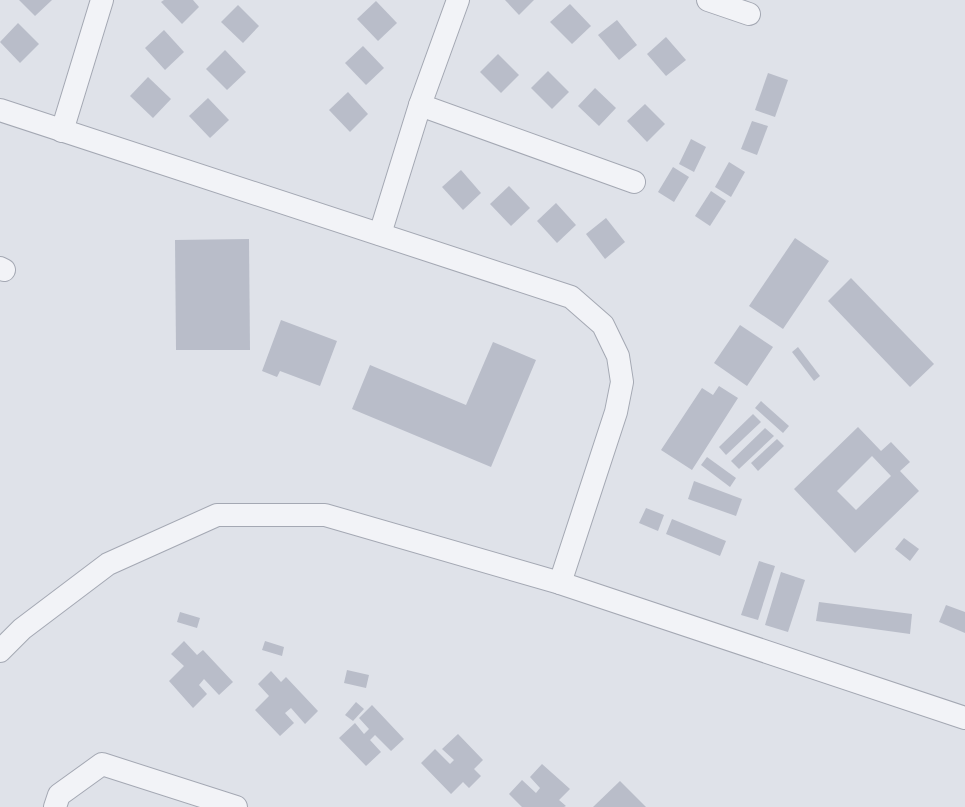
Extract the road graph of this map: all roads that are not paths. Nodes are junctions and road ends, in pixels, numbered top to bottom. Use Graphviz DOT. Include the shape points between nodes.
graph roads {
  1 [pos="102,0"];
  2 [pos="458,0"];
  3 [pos="708,0"];
  4 [pos="749,14"];
  5 [pos="420,105"];
  6 [pos="0,110"];
  7 [pos="62,131"];
  8 [pos="634,182"];
  9 [pos="380,234"];
  10 [pos="560,583"];
  11 [pos="0,650"];
  12 [pos="965,718"];
  13 [pos="55,807"];
  14 [pos="236,807"];
  1 -- 7 [label="street"];
  2 -- 5 [label="street"];
  3 -- 4 [label="street"];
  5 -- 8 [label="street"];
  5 -- 9 [label="street"];
  6 -- 7 [label="street"];
  7 -- 9 [label="street"];
  9 -- 10 [label="street" via="571,297 603,325 618,356 622,382 616,412"];
  10 -- 11 [label="street" via="324,515 217,515 108,564 22,629"];
  10 -- 12 [label="street"];
  13 -- 14 [label="street" via="59,795 102,764"];
}
